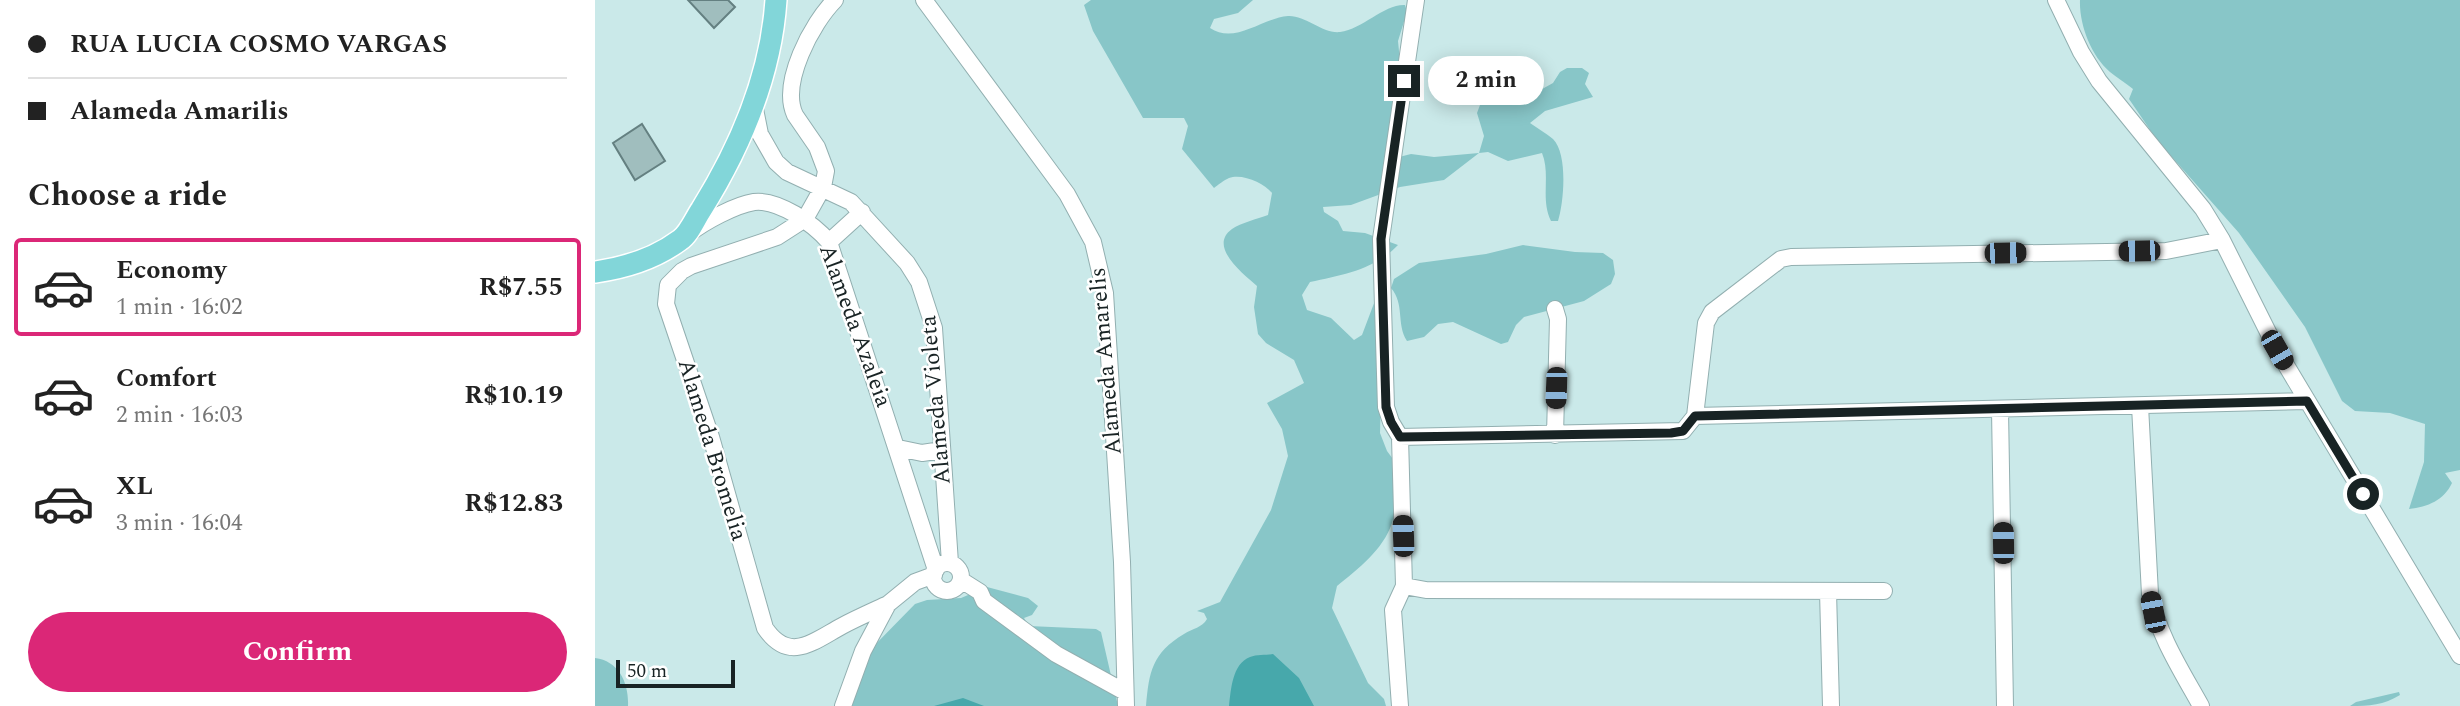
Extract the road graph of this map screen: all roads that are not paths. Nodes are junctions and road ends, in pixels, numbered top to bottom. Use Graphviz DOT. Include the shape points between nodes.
graph roads {
  1 [pos="776,0"];
  2 [pos="835,0"];
  3 [pos="924,0"];
  4 [pos="1416,0"];
  5 [pos="2056,0"];
  6 [pos="754,104"];
  7 [pos="823,187"];
  8 [pos="862,212"];
  9 [pos="805,219"];
  10 [pos="682,239"];
  11 [pos="2222,240"];
  12 [pos="829,242"];
  13 [pos="595,272"];
  14 [pos="1555,309"];
  15 [pos="2307,401"];
  16 [pos="2140,405"];
  17 [pos="2000,410"];
  18 [pos="1695,416"];
  19 [pos="1555,435"];
  20 [pos="1400,437"];
  21 [pos="898,448"];
  22 [pos="942,450"];
  23 [pos="946,577"];
  24 [pos="1404,586"];
  25 [pos="1828,591"];
  26 [pos="1884,591"];
  27 [pos="888,604"];
  28 [pos="2460,656"];
  29 [pos="1125,699"];
  30 [pos="843,706"];
  31 [pos="1400,706"];
  32 [pos="1831,706"];
  33 [pos="2005,706"];
  34 [pos="2201,706"];
  1 -- 6 [label="main road" via="771,47"];
  2 -- 7 [label="street" via="814,28 790,96 795,115 823,160"];
  3 -- 29 [label="street, Alameda Amarelis" via="1067,194 1093,242 1105,293 1122,562"];
  4 -- 20 [label="street" via="1381,239 1386,407"];
  5 -- 11 [label="street" via="2099,81 2203,209"];
  6 -- 7 [label="street, Alameda Violeta" via="760,135 776,162 787,172"];
  6 -- 10 [label="main road" via="732,156"];
  7 -- 8 [label="street, Alameda Violeta"];
  7 -- 9 [label="street"];
  8 -- 12 [label="street"];
  8 -- 22 [label="street, Alameda Violeta" via="907,263 928,304 934,328"];
  9 -- 10 [label="street, Alameda Azaleia" via="754,202 703,223"];
  9 -- 12 [label="street, Alameda Azaleia"];
  9 -- 27 [label="street, Alameda Bromelia" via="778,237 682,271 668,285 666,304 771,638 781,645 809,645"];
  10 -- 13 [label="main road" via="648,258"];
  11 -- 15 [label="street"];
  11 -- 18 [label="street" via="2166,251 1781,259 1712,312 1706,323"];
  12 -- 21 [label="street, Alameda Azaleia"];
  14 -- 19 [label="street"];
  15 -- 16 [label="street"];
  15 -- 28 [label="street"];
  16 -- 17 [label="street"];
  16 -- 34 [label="street" via="2153,612"];
  17 -- 18 [label="street"];
  17 -- 33 [label="street"];
  18 -- 19 [label="street" via="1683,431 1671,433"];
  19 -- 20 [label="street"];
  20 -- 24 [label="street"];
  21 -- 22 [label="street" via="922,453"];
  21 -- 23 [label="street, Alameda Azaleia"];
  22 -- 23 [label="street, Alameda Violeta"];
  23 -- 27 [label="street" via="915,582"];
  23 -- 29 [label="street" via="980,592 984,601"];
  24 -- 25 [label="street" via="1426,590"];
  24 -- 31 [label="street" via="1392,610"];
  25 -- 26 [label="street"];
  25 -- 32 [label="street"];
  27 -- 30 [label="street" via="863,651"];
}
